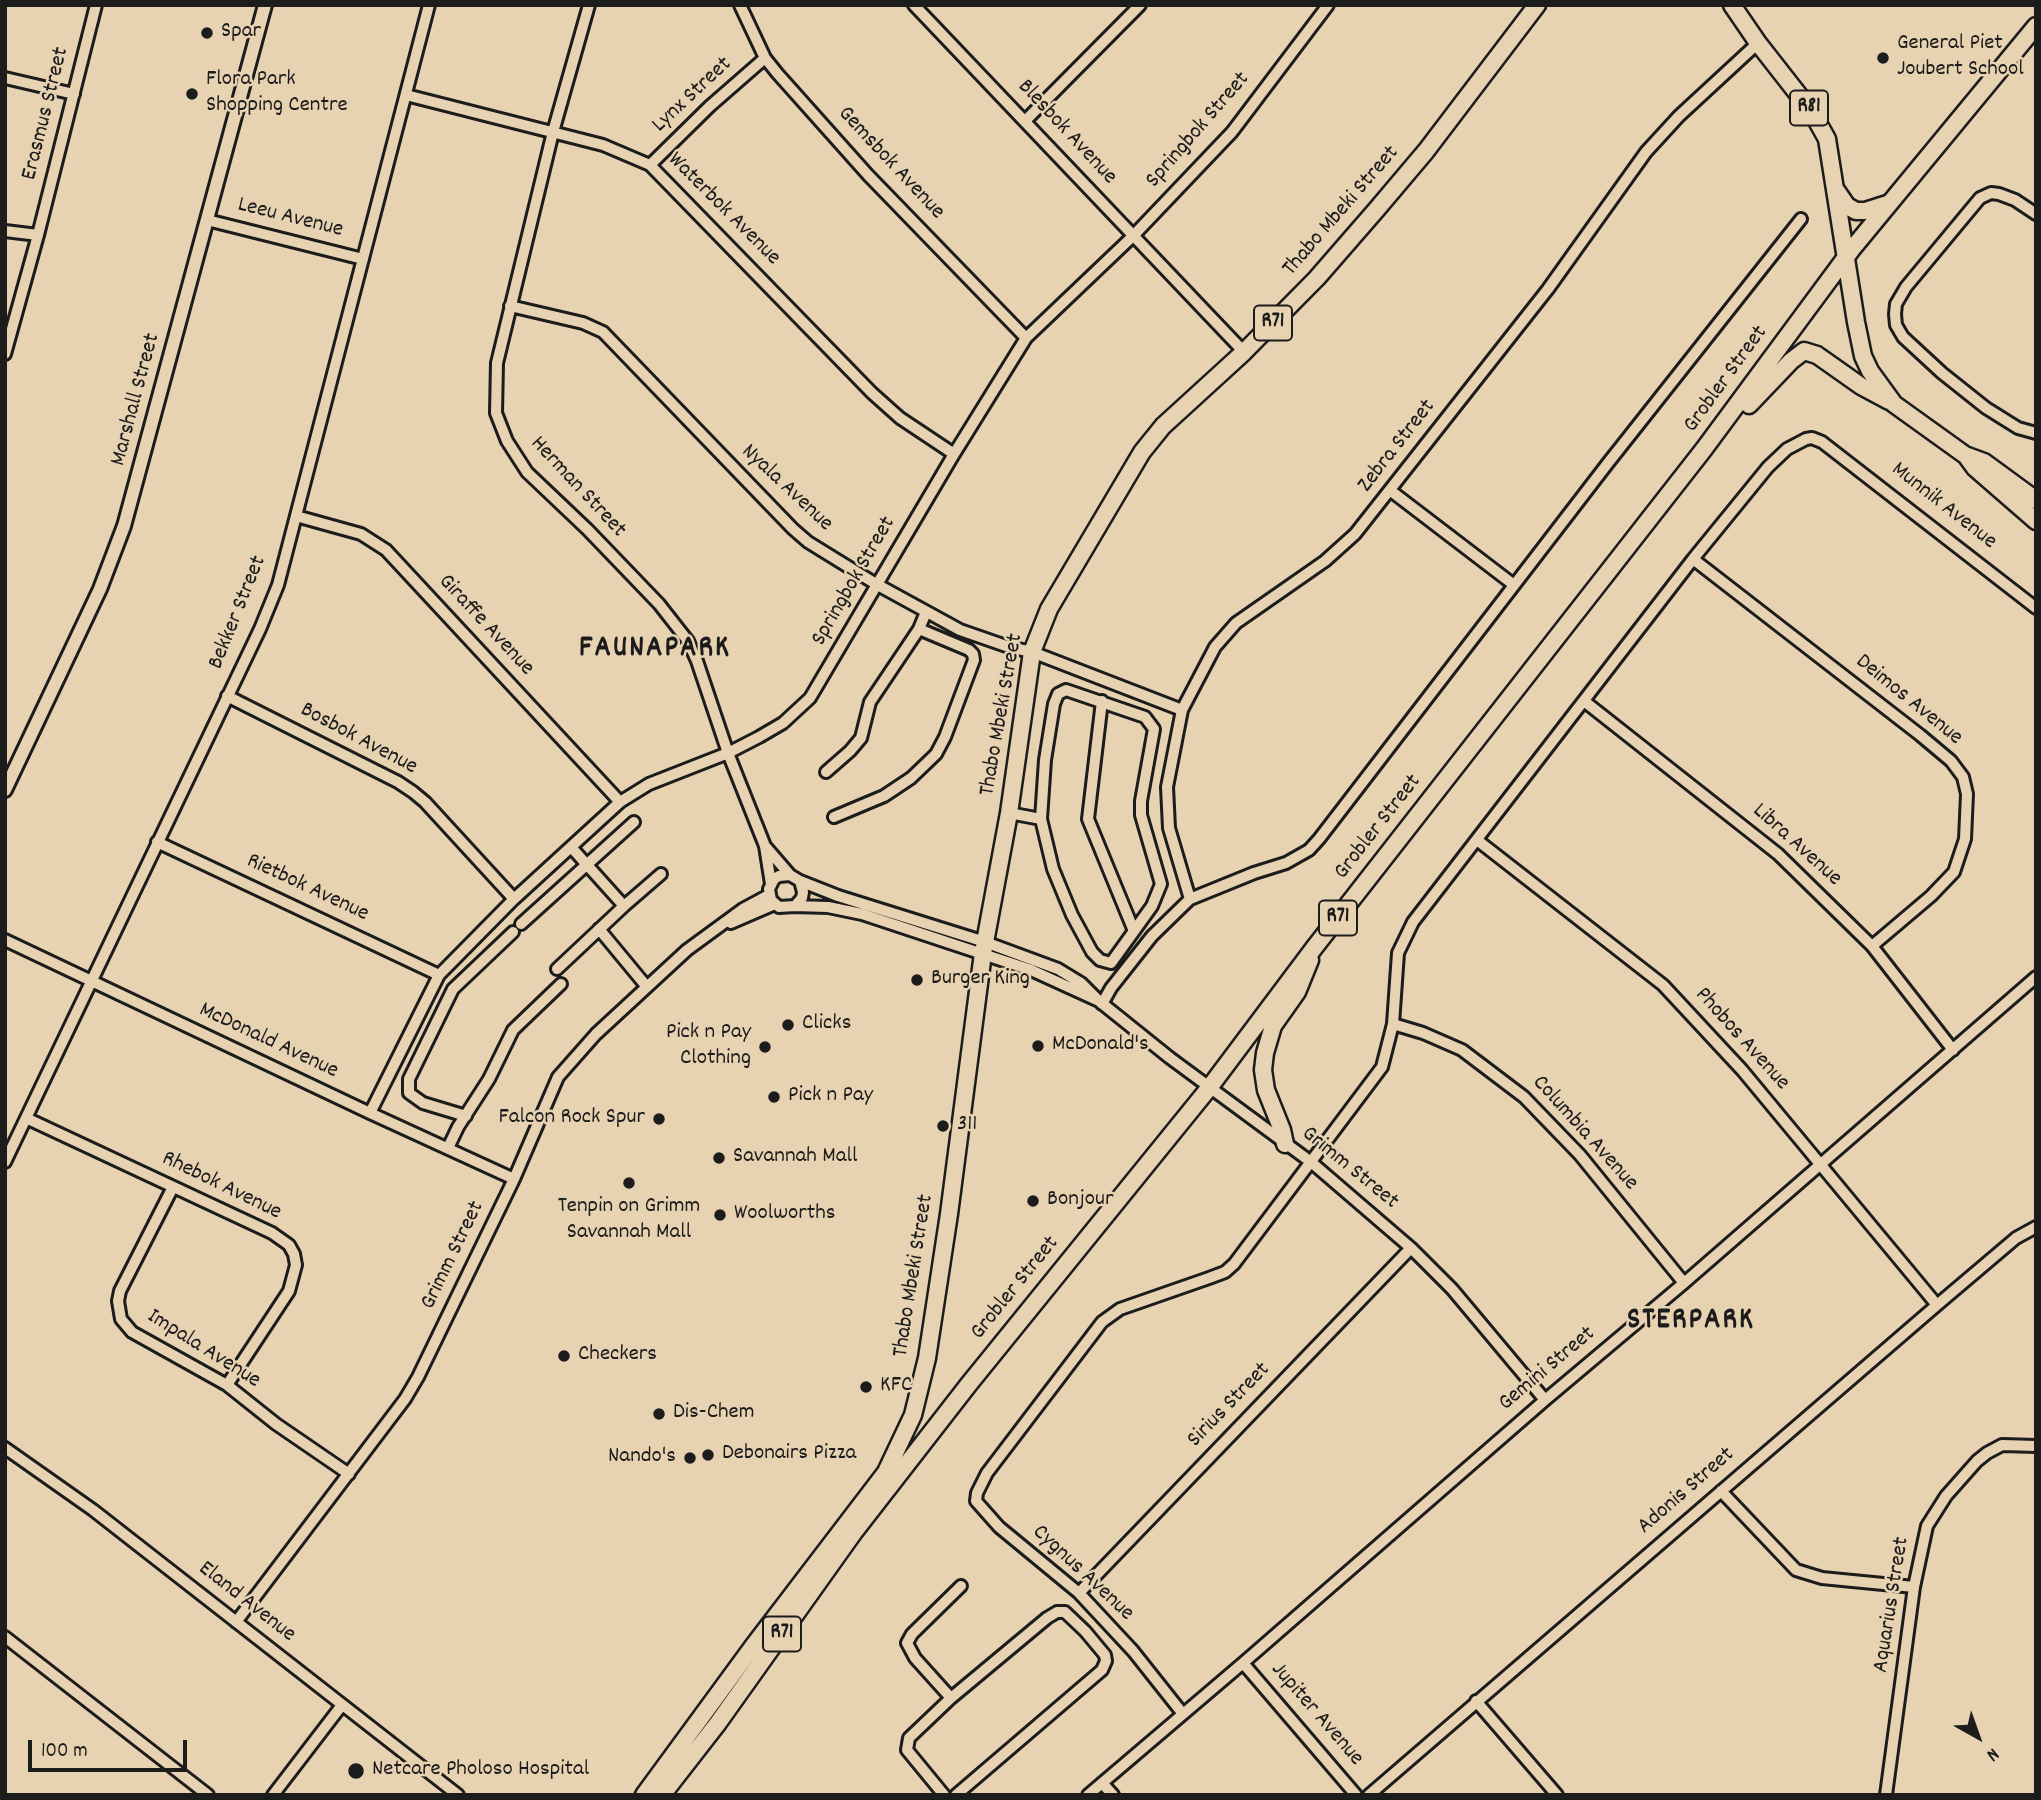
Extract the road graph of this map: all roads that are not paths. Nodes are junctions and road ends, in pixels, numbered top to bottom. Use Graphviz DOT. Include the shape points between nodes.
graph roads {
  1 [pos="96,5"];
  2 [pos="265,5"];
  3 [pos="429,5"];
  4 [pos="589,5"];
  5 [pos="740,5"];
  6 [pos="914,5"];
  7 [pos="1121,5"];
  8 [pos="1140,5"];
  9 [pos="1328,5"];
  10 [pos="1537,5"];
  11 [pos="1732,5"];
  12 [pos="1130,15"];
  13 [pos="2036,26"];
  14 [pos="1758,43"];
  15 [pos="765,58"];
  16 [pos="5,78"];
  17 [pos="74,94"];
  18 [pos="406,95"];
  19 [pos="1026,121"];
  20 [pos="553,132"];
  21 [pos="650,165"];
  22 [pos="1833,185"];
  23 [pos="1891,203"];
  24 [pos="2036,214"];
  25 [pos="1801,219"];
  26 [pos="207,220"];
  27 [pos="5,231"];
  28 [pos="38,235"];
  29 [pos="1133,236"];
  30 [pos="1846,256"];
  31 [pos="363,259"];
  32 [pos="510,306"];
  33 [pos="1026,338"];
  34 [pos="1244,352"];
  35 [pos="5,354"];
  36 [pos="1894,404"];
  37 [pos="2036,433"];
  38 [pos="1704,449"];
  39 [pos="954,454"];
  40 [pos="1965,455"];
  41 [pos="1391,491"];
  42 [pos="2036,500"];
  43 [pos="296,516"];
  44 [pos="2036,521"];
  45 [pos="1693,559"];
  46 [pos="876,584"];
  47 [pos="1514,584"];
  48 [pos="2036,608"];
  49 [pos="926,612"];
  50 [pos="919,629"];
  51 [pos="1032,652"];
  52 [pos="227,696"];
  53 [pos="1102,701"];
  54 [pos="1584,701"];
  55 [pos="1182,710"];
  56 [pos="728,753"];
  57 [pos="826,772"];
  58 [pos="5,790"];
  59 [pos="620,802"];
  60 [pos="1009,813"];
  61 [pos="834,817"];
  62 [pos="1041,819"];
  63 [pos="634,822"];
  64 [pos="1477,840"];
  65 [pos="157,842"];
  66 [pos="765,846"];
  67 [pos="571,847"];
  68 [pos="588,865"];
  69 [pos="661,874"];
  70 [pos="795,878"];
  71 [pos="772,894"];
  72 [pos="514,899"];
  73 [pos="1190,899"];
  74 [pos="624,906"];
  75 [pos="795,906"];
  76 [pos="599,929"];
  77 [pos="1134,931"];
  78 [pos="5,940"];
  79 [pos="1872,946"];
  80 [pos="984,947"];
  81 [pos="1314,948"];
  82 [pos="557,968"];
  83 [pos="439,975"];
  84 [pos="2036,977"];
  85 [pos="92,981"];
  86 [pos="561,984"];
  87 [pos="647,987"];
  88 [pos="1100,1002"];
  89 [pos="1393,1024"];
  90 [pos="1952,1050"];
  91 [pos="1209,1088"];
  92 [pos="369,1113"];
  93 [pos="466,1116"];
  94 [pos="26,1118"];
  95 [pos="1285,1144"];
  96 [pos="448,1148"];
  97 [pos="5,1162"];
  98 [pos="1311,1162"];
  99 [pos="1820,1166"];
  100 [pos="514,1179"];
  101 [pos="173,1187"];
  102 [pos="2036,1227"];
  103 [pos="1412,1248"];
  104 [pos="1684,1283"];
  105 [pos="1937,1305"];
  106 [pos="969,1384"];
  107 [pos="227,1385"];
  108 [pos="1545,1400"];
  109 [pos="2036,1446"];
  110 [pos="5,1448"];
  111 [pos="886,1472"];
  112 [pos="349,1474"];
  113 [pos="1721,1491"];
  114 [pos="844,1546"];
  115 [pos="961,1586"];
  116 [pos="1914,1587"];
  117 [pos="1079,1593"];
  118 [pos="236,1622"];
  119 [pos="5,1637"];
  120 [pos="1243,1663"];
  121 [pos="951,1698"];
  122 [pos="1476,1701"];
  123 [pos="342,1705"];
  124 [pos="1183,1714"];
  125 [pos="1102,1783"];
  126 [pos="208,1795"];
  127 [pos="273,1795"];
  128 [pos="458,1795"];
  129 [pos="644,1795"];
  130 [pos="662,1795"];
  131 [pos="944,1795"];
  132 [pos="956,1795"];
  133 [pos="1088,1795"];
  134 [pos="1113,1795"];
  135 [pos="1356,1795"];
  136 [pos="1369,1795"];
  137 [pos="1557,1795"];
  138 [pos="1886,1795"];
  1 -- 17 [label="street, Erasmus Street"];
  2 -- 26 [label="street, Marshall Street"];
  3 -- 18 [label="street, Bekker Street"];
  4 -- 20 [label="street, Herman Street"];
  5 -- 15 [label="street, Gemsbok Avenue"];
  6 -- 19 [label="street, Blesbok Avenue"];
  7 -- 12 [label="street"];
  8 -- 12 [label="street"];
  9 -- 29 [label="street, Springbok Street" via="1232,132"];
  10 -- 34 [label="main road, Thabo Mbeki Street / R71" via="1426,151 1317,278"];
  11 -- 14 [label="main road, R81"];
  12 -- 19 [label="street"];
  13 -- 23 [label="main road, Grobler Street / R71"];
  14 -- 22 [label="main road, R81" via="1821,126 1831,155"];
  14 -- 41 [label="street, Zebra Street" via="1646,152 1548,289"];
  15 -- 21 [label="street, Lynx Street"];
  15 -- 33 [label="street, Gemsbok Avenue" via="868,175"];
  16 -- 17 [label="street"];
  17 -- 28 [label="street, Erasmus Street"];
  18 -- 20 [label="street, Waterbok Avenue"];
  18 -- 31 [label="street, Bekker Street"];
  19 -- 29 [label="street, Blesbok Avenue"];
  20 -- 21 [label="street, Waterbok Avenue" via="603,145"];
  20 -- 32 [label="street, Herman Street"];
  21 -- 39 [label="street, Waterbok Avenue" via="872,393"];
  22 -- 23 [label="main road" via="1856,211"];
  22 -- 30 [label="main road, R81"];
  23 -- 30 [label="main road, Grobler Street / R71"];
  24 -- 37 [label="street" via="1991,192 1980,198 1896,304 1896,325 1913,346 1986,408 2018,428"];
  25 -- 47 [label="street, Grobler Street"];
  26 -- 31 [label="street, Leeu Avenue"];
  26 -- 58 [label="street, Marshall Street" via="114,557"];
  27 -- 28 [label="street"];
  28 -- 35 [label="street, Erasmus Street"];
  29 -- 33 [label="street, Springbok Street"];
  29 -- 34 [label="street, Blesbok Avenue"];
  30 -- 36 [label="main road, Munnik Avenue / R81" via="1863,356"];
  30 -- 38 [label="main road, Grobler Street / R71"];
  31 -- 43 [label="street, Bekker Street"];
  32 -- 46 [label="street, Nyala Avenue" via="603,332 793,529"];
  32 -- 56 [label="street, Herman Street" via="497,363 496,392 496,413 506,441 527,472 677,625 697,661"];
  33 -- 39 [label="street, Springbok Street"];
  34 -- 51 [label="main road, Thabo Mbeki Street / R71" via="1163,426 1142,452 1049,609"];
  36 -- 38 [label="main road" via="1804,351 1758,394 1731,428"];
  36 -- 40 [label="main road, Munnik Avenue / R81"];
  38 -- 81 [label="main road, Grobler Street / R71"];
  39 -- 46 [label="street, Springbok Street"];
  40 -- 42 [label="main road, Munnik Avenue / R81" via="1984,462"];
  40 -- 44 [label="main road, Munnik Avenue / R81"];
  41 -- 47 [label="street"];
  41 -- 55 [label="street, Zebra Street" via="1340,549 1225,634"];
  43 -- 52 [label="street, Bekker Street" via="269,608"];
  43 -- 59 [label="street, Giraffe Avenue" via="361,534 386,550"];
  45 -- 48 [label="street, Munnik Avenue" via="1768,467 1796,443 1812,438"];
  45 -- 54 [label="street"];
  45 -- 79 [label="street, Deimos Avenue" via="1929,742 1963,777 1966,828 1954,872"];
  46 -- 49 [label="street, Nyala Avenue"];
  46 -- 56 [label="street, Springbok Street" via="810,698 783,723"];
  47 -- 73 [label="street, Grobler Street" via="1309,850"];
  49 -- 50 [label="street"];
  49 -- 51 [label="street, Nyala Avenue" via="960,630"];
  50 -- 57 [label="street" via="870,702 861,737"];
  50 -- 61 [label="street" via="973,654 945,737 936,754 911,778 884,796"];
  51 -- 55 [label="street, Nyala Avenue"];
  51 -- 60 [label="main road, Thabo Mbeki Street / R71"];
  52 -- 65 [label="street, Bekker Street"];
  52 -- 72 [label="street, Bosbok Avenue" via="405,787 425,802"];
  53 -- 62 [label="street" via="1066,690 1058,694 1045,760"];
  53 -- 77 [label="street" via="1088,819"];
  53 -- 77 [label="street" via="1148,718 1154,729 1141,815 1161,884"];
  54 -- 64 [label="street"];
  54 -- 79 [label="street, Libra Avenue" via="1761,839"];
  55 -- 73 [label="street, Zebra Street" via="1166,808"];
  56 -- 59 [label="street, Springbok Street" via="649,784"];
  56 -- 66 [label="street, Herman Street"];
  59 -- 67 [label="street, Springbok Street"];
  60 -- 62 [label="street"];
  60 -- 80 [label="main road, Thabo Mbeki Street / R71"];
  62 -- 77 [label="street" via="1059,886 1092,952 1111,963"];
  63 -- 68 [label="street"];
  64 -- 89 [label="street" via="1413,922 1402,944"];
  64 -- 99 [label="street, Phobos Avenue" via="1651,975 1742,1070"];
  65 -- 83 [label="street, Rietbok Avenue"];
  65 -- 85 [label="street, Bekker Street"];
  66 -- 70 [label="street, Herman Street"];
  66 -- 71 [label="street, Herman Street"];
  67 -- 68 [label="street"];
  67 -- 72 [label="street, Springbok Street"];
  68 -- 74 [label="street"];
  68 -- 93 [label="street" via="446,998 409,1079 409,1093 423,1103"];
  69 -- 74 [label="street"];
  70 -- 71 [label="street" via="779,876"];
  70 -- 75 [label="street" via="803,892"];
  70 -- 80 [label="street, Grimm Street"];
  71 -- 75 [label="street" via="785,909"];
  71 -- 87 [label="street, Grimm Street" via="687,950"];
  72 -- 83 [label="street, Springbok Street"];
  73 -- 88 [label="street, Grobler Street" via="1152,936"];
  74 -- 76 [label="street"];
  75 -- 80 [label="street, Grimm Street" via="862,914"];
  76 -- 82 [label="street"];
  76 -- 87 [label="street"];
  78 -- 85 [label="street, McDonald Avenue"];
  79 -- 90 [label="street, Libra Avenue"];
  80 -- 88 [label="street, Grimm Street"];
  80 -- 111 [label="main road, Thabo Mbeki Street / R71" via="927,1358 913,1415"];
  81 -- 91 [label="main road, Grobler Street / R71"];
  81 -- 95 [label="main road" via="1306,976 1273,1026 1265,1053 1266,1090"];
  83 -- 92 [label="street, Springbok Street"];
  84 -- 90 [label="street, Gemini Street"];
  85 -- 92 [label="street, McDonald Avenue"];
  85 -- 94 [label="street, Bekker Street"];
  86 -- 93 [label="street" via="513,1030"];
  87 -- 100 [label="street, Grimm Street" via="558,1077"];
  88 -- 91 [label="street, Grimm Street"];
  89 -- 98 [label="street" via="1382,1067"];
  89 -- 104 [label="street, Columbia Avenue" via="1462,1050 1524,1097 1580,1155"];
  90 -- 99 [label="street, Gemini Street"];
  91 -- 95 [label="street, Grimm Street"];
  91 -- 106 [label="main road, Grobler Street / R71"];
  92 -- 96 [label="street, McDonald Avenue"];
  93 -- 96 [label="street"];
  94 -- 97 [label="street, Bekker Street"];
  94 -- 101 [label="street, Rhebok Avenue"];
  95 -- 98 [label="street, Grimm Street"];
  96 -- 100 [label="street, McDonald Avenue"];
  98 -- 103 [label="street, Grimm Street"];
  98 -- 117 [label="street, Cygnus Avenue" via="1229,1269 1120,1309 1102,1322 986,1473 976,1501 991,1520"];
  99 -- 104 [label="street, Gemini Street"];
  99 -- 105 [label="street, Phobos Avenue"];
  100 -- 112 [label="street, Grimm Street" via="418,1377"];
  101 -- 107 [label="street, Impala Avenue" via="120,1292 118,1311 132,1332"];
  101 -- 107 [label="street, Rhebok Avenue" via="272,1233 295,1254 295,1277 289,1291"];
  102 -- 105 [label="street, Adonis Street" via="2016,1238"];
  103 -- 108 [label="street, Grimm Street"];
  103 -- 117 [label="street, Sirius Street"];
  104 -- 108 [label="street, Gemini Street"];
  105 -- 113 [label="street, Adonis Street"];
  106 -- 111 [label="main road"];
  106 -- 114 [label="main road, Grobler Street / R71"];
  107 -- 112 [label="street, Impala Avenue"];
  108 -- 120 [label="street, Gemini Street"];
  109 -- 116 [label="street, Aquarius Street" via="2011,1444 1993,1449 1962,1478 1927,1526"];
  110 -- 118 [label="street, Eland Avenue" via="72,1494"];
  111 -- 114 [label="main road" via="848,1531"];
  111 -- 129 [label="main road, R71"];
  112 -- 118 [label="street, Grimm Street"];
  113 -- 116 [label="street" via="1796,1570 1822,1578"];
  113 -- 122 [label="street, Adonis Street"];
  114 -- 130 [label="main road, Grobler Street / R71"];
  115 -- 121 [label="street" via="907,1641 915,1658"];
  116 -- 138 [label="street, Aquarius Street"];
  117 -- 124 [label="street, Cygnus Avenue"];
  118 -- 123 [label="street, Eland Avenue"];
  119 -- 126 [label="street"];
  120 -- 124 [label="street, Gemini Street"];
  120 -- 135 [label="street, Jupiter Avenue"];
  121 -- 131 [label="street" via="907,1744 911,1756"];
  121 -- 132 [label="street" via="1057,1612 1073,1618 1105,1655 1099,1674"];
  122 -- 136 [label="street, Adonis Street"];
  122 -- 137 [label="street"];
  123 -- 127 [label="street"];
  123 -- 128 [label="street, Eland Avenue"];
  124 -- 125 [label="street, Gemini Street"];
  125 -- 133 [label="street, Gemini Street"];
  125 -- 134 [label="street"];
}
